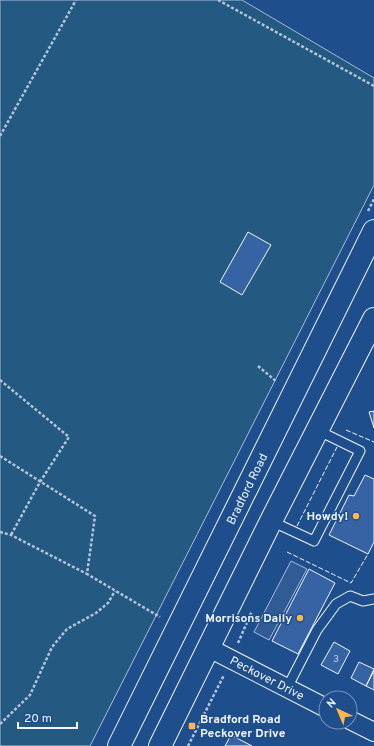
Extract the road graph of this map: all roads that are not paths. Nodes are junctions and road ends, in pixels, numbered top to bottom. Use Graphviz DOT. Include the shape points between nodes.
graph roads {
  1 [pos="374,231"];
  2 [pos="371,332"];
  3 [pos="317,430"];
  4 [pos="271,521"];
  5 [pos="374,600"];
  6 [pos="209,648"];
  7 [pos="287,688"];
  8 [pos="318,704"];
  9 [pos="358,724"];
  10 [pos="374,732"];
  11 [pos="119,746"];
  12 [pos="160,746"];
  1 -- 11 [label="highway, Bradford Road"];
  2 -- 3 [label="highway"];
  3 -- 4 [label="highway"];
  3 -- 4 [label="lane" via="360,451 314,541"];
  4 -- 6 [label="highway"];
  5 -- 7 [label="lane" via="363,601 350,596 336,604 317,630"];
  6 -- 7 [label="street, Peckover Drive"];
  6 -- 12 [label="highway"];
  7 -- 8 [label="street, Peckover Drive"];
  9 -- 10 [label="street"];
}
